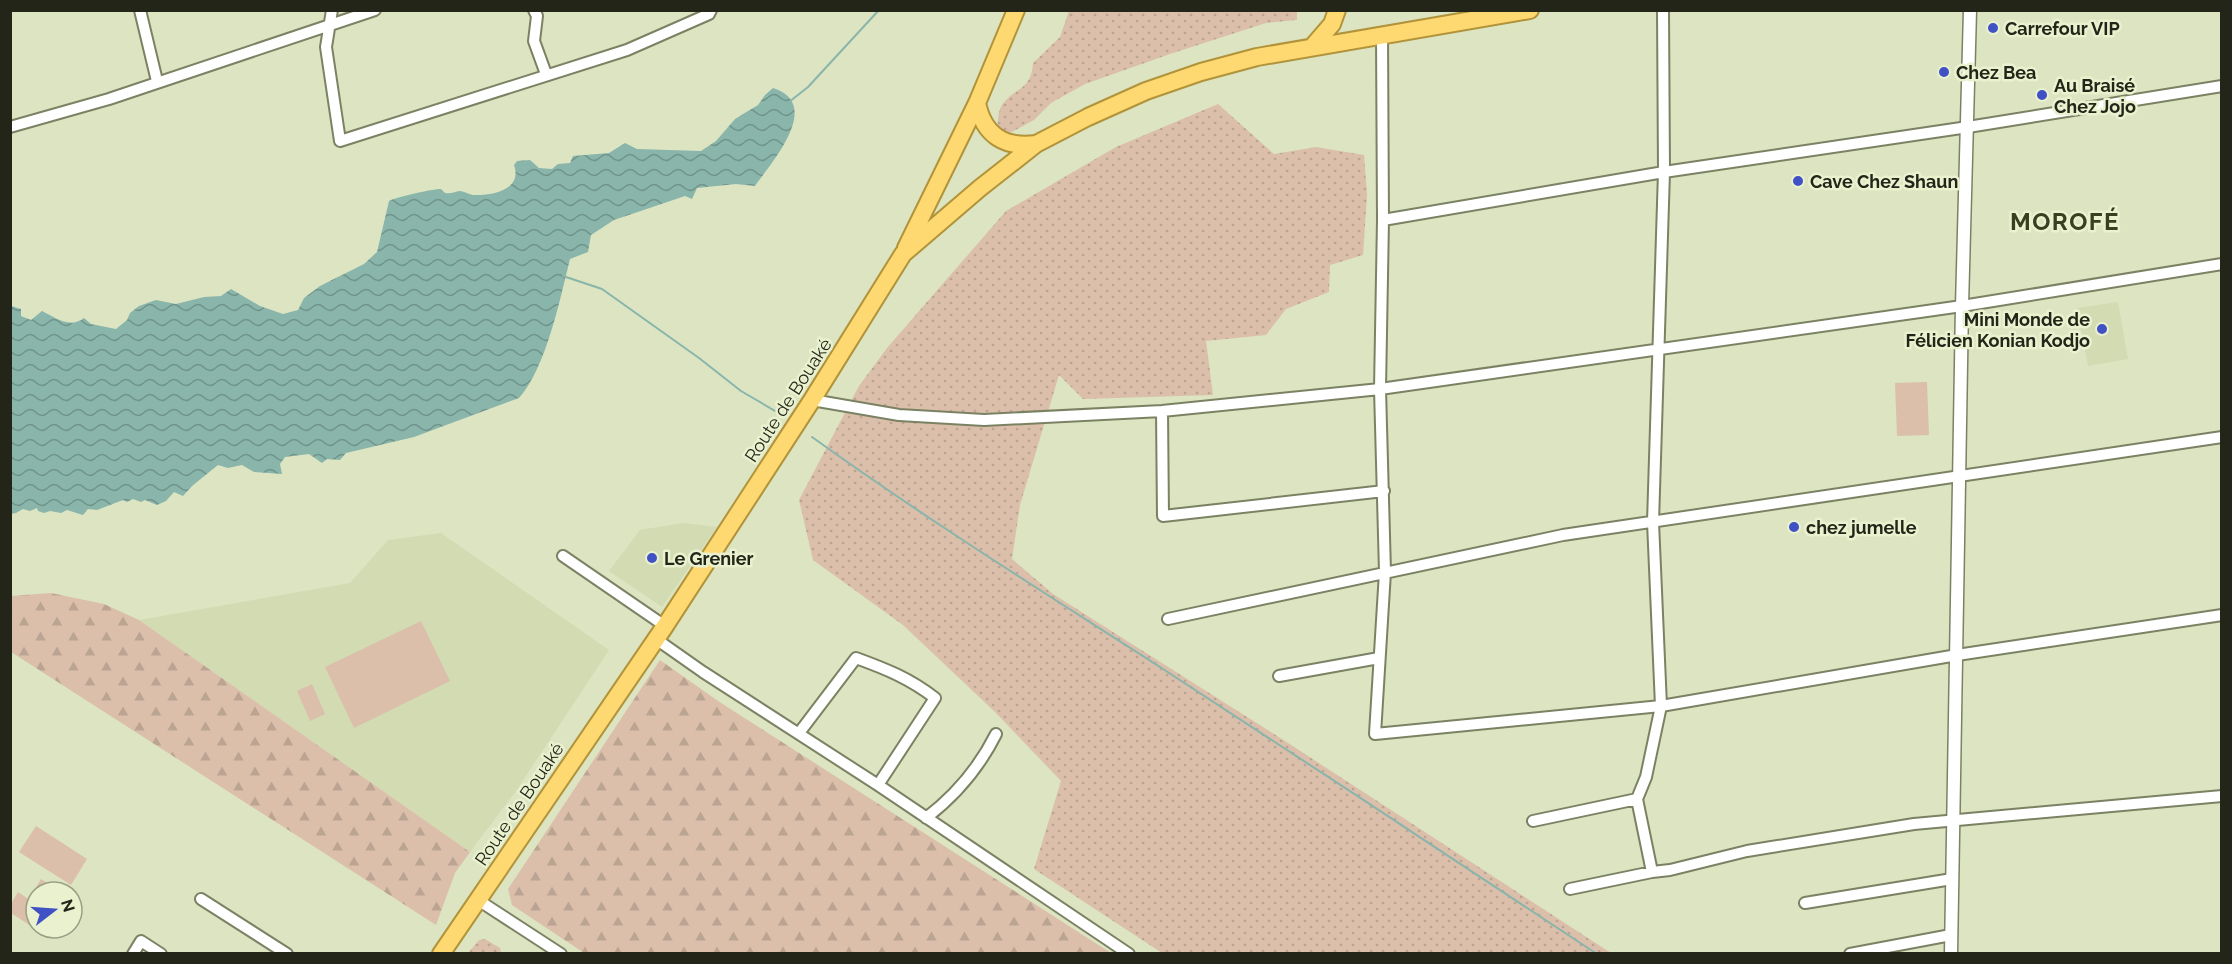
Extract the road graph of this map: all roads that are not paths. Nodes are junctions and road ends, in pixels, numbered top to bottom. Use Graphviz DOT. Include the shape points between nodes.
graph roads {
  1 [pos="140,10"];
  2 [pos="332,10"];
  3 [pos="375,10"];
  4 [pos="534,10"];
  5 [pos="711,10"];
  6 [pos="1016,10"];
  7 [pos="1337,10"];
  8 [pos="1530,10"];
  9 [pos="1663,10"];
  10 [pos="1970,10"];
  11 [pos="1495,13"];
  12 [pos="330,25"];
  13 [pos="1382,34"];
  14 [pos="1313,46"];
  15 [pos="546,74"];
  16 [pos="157,81"];
  17 [pos="2222,86"];
  18 [pos="977,103"];
  19 [pos="10,127"];
  20 [pos="1968,127"];
  21 [pos="1036,144"];
  22 [pos="1664,172"];
  23 [pos="1383,220"];
  24 [pos="903,254"];
  25 [pos="2222,264"];
  26 [pos="1962,306"];
  27 [pos="1660,348"];
  28 [pos="1380,389"];
  29 [pos="812,400"];
  30 [pos="1162,411"];
  31 [pos="2222,437"];
  32 [pos="1959,476"];
  33 [pos="1384,491"];
  34 [pos="1653,522"];
  35 [pos="563,556"];
  36 [pos="1385,572"];
  37 [pos="2222,615"];
  38 [pos="1168,619"];
  39 [pos="660,633"];
  40 [pos="1957,655"];
  41 [pos="1379,658"];
  42 [pos="1279,676"];
  43 [pos="1661,706"];
  44 [pos="799,733"];
  45 [pos="996,734"];
  46 [pos="878,784"];
  47 [pos="2222,796"];
  48 [pos="1636,799"];
  49 [pos="926,818"];
  50 [pos="1954,819"];
  51 [pos="1533,820"];
  52 [pos="1653,872"];
  53 [pos="1952,879"];
  54 [pos="1570,889"];
  55 [pos="201,899"];
  56 [pos="478,900"];
  57 [pos="1805,903"];
  58 [pos="1951,935"];
  59 [pos="133,954"];
  60 [pos="161,954"];
  61 [pos="287,954"];
  62 [pos="441,954"];
  63 [pos="561,954"];
  64 [pos="1129,954"];
  65 [pos="1850,954"];
  66 [pos="1951,954"];
  1 -- 16 [label="street"];
  2 -- 12 [label="street"];
  3 -- 12 [label="street"];
  4 -- 15 [label="street" via="534,41"];
  5 -- 15 [label="street" via="627,50"];
  6 -- 18 [label="highway"];
  7 -- 14 [label="highway" via="1332,24"];
  8 -- 11 [label="highway, Route de Bouaké"];
  9 -- 22 [label="street"];
  10 -- 20 [label="street"];
  11 -- 13 [label="highway, Route de Bouaké"];
  12 -- 15 [label="street" via="326,46 340,141"];
  12 -- 16 [label="street"];
  13 -- 14 [label="highway, Route de Bouaké"];
  13 -- 23 [label="street"];
  14 -- 21 [label="highway, Route de Bouaké" via="1257,57 1157,87"];
  16 -- 19 [label="street"];
  17 -- 20 [label="street"];
  18 -- 21 [label="highway" via="986,126 1001,141 1022,146"];
  18 -- 24 [label="highway"];
  20 -- 22 [label="street"];
  20 -- 26 [label="street"];
  21 -- 24 [label="highway, Route de Bouaké"];
  22 -- 23 [label="street"];
  22 -- 27 [label="street"];
  23 -- 28 [label="street"];
  24 -- 29 [label="highway, Route de Bouaké"];
  25 -- 26 [label="street"];
  26 -- 27 [label="street"];
  26 -- 32 [label="street"];
  27 -- 28 [label="street"];
  27 -- 34 [label="street"];
  28 -- 30 [label="street"];
  28 -- 33 [label="street"];
  29 -- 30 [label="street" via="899,415 984,420"];
  29 -- 39 [label="highway, Route de Bouaké"];
  30 -- 33 [label="street" via="1163,516"];
  31 -- 32 [label="street"];
  32 -- 34 [label="street"];
  32 -- 40 [label="street"];
  33 -- 36 [label="street"];
  34 -- 36 [label="street" via="1563,535"];
  34 -- 43 [label="street"];
  35 -- 39 [label="street"];
  36 -- 38 [label="street"];
  36 -- 41 [label="street"];
  37 -- 40 [label="street"];
  39 -- 44 [label="street" via="703,672"];
  39 -- 56 [label="highway, Route de Bouaké"];
  40 -- 43 [label="street"];
  40 -- 50 [label="street"];
  41 -- 42 [label="street"];
  41 -- 43 [label="street" via="1376,734"];
  43 -- 48 [label="street" via="1646,777"];
  44 -- 46 [label="street"];
  44 -- 46 [label="street" via="855,658 916,683 935,698"];
  45 -- 49 [label="street" via="966,782"];
  46 -- 49 [label="street"];
  47 -- 50 [label="street"];
  48 -- 51 [label="street"];
  48 -- 52 [label="street"];
  49 -- 64 [label="street"];
  50 -- 52 [label="street" via="1747,851"];
  50 -- 53 [label="street"];
  52 -- 54 [label="street"];
  53 -- 57 [label="street"];
  53 -- 58 [label="street"];
  55 -- 61 [label="street"];
  56 -- 62 [label="highway, Route de Bouaké"];
  56 -- 63 [label="street"];
  58 -- 65 [label="street"];
  58 -- 66 [label="street"];
  59 -- 60 [label="street" via="141,941"];
}
